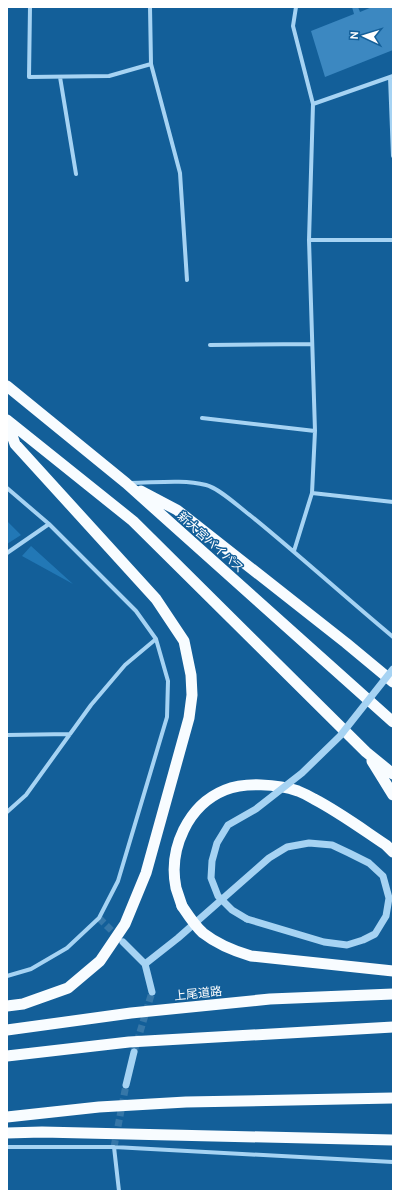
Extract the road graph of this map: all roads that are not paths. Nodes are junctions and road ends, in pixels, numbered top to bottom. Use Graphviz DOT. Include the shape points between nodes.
graph roads {
  1 [pos="30,7"];
  2 [pos="150,7"];
  3 [pos="296,7"];
  4 [pos="151,64"];
  5 [pos="392,76"];
  6 [pos="60,77"];
  7 [pos="313,104"];
  8 [pos="393,129"];
  9 [pos="393,156"];
  10 [pos="76,174"];
  11 [pos="309,240"];
  12 [pos="393,240"];
  13 [pos="187,280"];
  14 [pos="312,344"];
  15 [pos="210,345"];
  16 [pos="7,386"];
  17 [pos="202,418"];
  18 [pos="7,420"];
  19 [pos="315,431"];
  20 [pos="126,483"];
  21 [pos="7,488"];
  22 [pos="312,493"];
  23 [pos="393,502"];
  24 [pos="48,524"];
  25 [pos="294,551"];
  26 [pos="7,553"];
  27 [pos="393,635"];
  28 [pos="156,639"];
  29 [pos="393,669"];
  30 [pos="393,682"];
  31 [pos="393,722"];
  32 [pos="70,734"];
  33 [pos="7,735"];
  34 [pos="366,752"];
  35 [pos="393,774"];
  36 [pos="393,795"];
  37 [pos="7,812"];
  38 [pos="393,852"];
  39 [pos="123,942"];
  40 [pos="145,964"];
  41 [pos="393,971"];
  42 [pos="7,976"];
  43 [pos="152,992"];
  44 [pos="393,994"];
  45 [pos="7,1006"];
  46 [pos="393,1027"];
  47 [pos="7,1030"];
  48 [pos="134,1052"];
  49 [pos="7,1056"];
  50 [pos="126,1086"];
  51 [pos="393,1098"];
  52 [pos="7,1117"];
  53 [pos="7,1133"];
  54 [pos="393,1140"];
  55 [pos="7,1147"];
  56 [pos="114,1147"];
  57 [pos="393,1162"];
  58 [pos="119,1191"];
  1 -- 6 [label="street" via="29,77"];
  2 -- 4 [label="street"];
  3 -- 7 [label="street" via="293,26"];
  4 -- 6 [label="street" via="109,76"];
  4 -- 13 [label="street" via="180,173"];
  5 -- 7 [label="street"];
  5 -- 8 [label="street"];
  6 -- 10 [label="street"];
  7 -- 11 [label="street"];
  8 -- 9 [label="street"];
  11 -- 12 [label="street"];
  11 -- 14 [label="street"];
  14 -- 15 [label="street"];
  14 -- 19 [label="street"];
  16 -- 20 [label="highway, 新大宮バイパス"];
  17 -- 19 [label="street"];
  18 -- 34 [label="highway" via="133,521"];
  18 -- 45 [label="highway" via="15,444 156,599 184,641 192,695 189,718 146,872 125,924 100,961 68,988 23,1004"];
  19 -- 22 [label="street"];
  20 -- 25 [label="street" via="181,482 207,485 224,495"];
  20 -- 30 [label="highway" via="177,510"];
  20 -- 31 [label="highway, 新大宮バイパス"];
  21 -- 24 [label="street"];
  22 -- 23 [label="street"];
  22 -- 25 [label="street"];
  24 -- 26 [label="street"];
  24 -- 28 [label="street" via="136,611"];
  25 -- 27 [label="street"];
  28 -- 32 [label="street" via="125,665"];
  28 -- 42 [label="street" via="168,681 167,717 118,881 99,918 67,948 31,969"];
  29 -- 40 [label="street, bridge" via="340,736 302,773 256,809 228,825 217,843 212,861 211,878 218,896 232,910 247,919 324,942 347,944 375,934 386,916 389,898 383,876 369,863 332,845 309,843 287,847 269,858 178,938"];
  32 -- 33 [label="street"];
  32 -- 37 [label="street" via="26,795"];
  34 -- 35 [label="highway"];
  34 -- 36 [label="highway"];
  38 -- 41 [label="highway, bridge" via="327,805 298,791 269,785 243,786 226,789 211,798 189,819 176,852 175,872 176,888 182,906 202,932 227,948 251,956"];
  39 -- 40 [label="street"];
  40 -- 43 [label="street"];
  44 -- 47 [label="highway, 上尾道路" via="270,999 131,1013"];
  46 -- 49 [label="highway" via="130,1042"];
  48 -- 50 [label="street"];
  51 -- 52 [label="highway" via="186,1102 99,1107"];
  53 -- 54 [label="highway"];
  55 -- 56 [label="street"];
  56 -- 57 [label="street"];
  56 -- 58 [label="street"];
}
